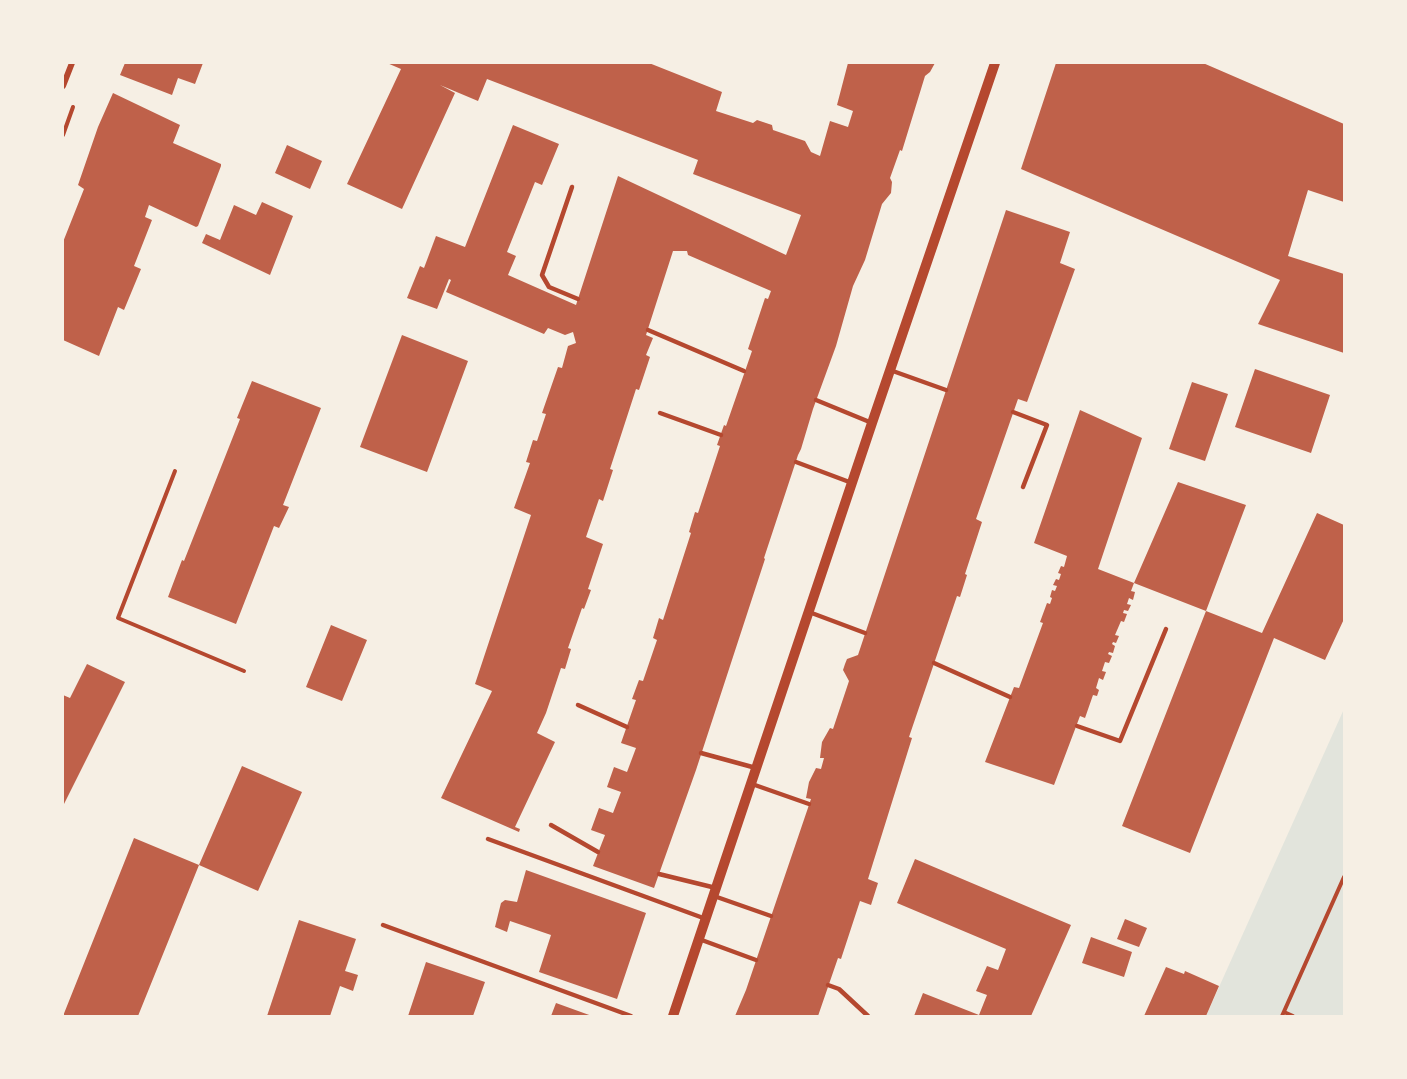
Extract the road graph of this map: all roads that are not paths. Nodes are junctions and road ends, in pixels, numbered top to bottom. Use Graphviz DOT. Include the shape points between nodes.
graph roads {
  1 [pos="72,63"];
  2 [pos="995,63"];
  3 [pos="63,86"];
  4 [pos="572,187"];
  5 [pos="578,299"];
  6 [pos="648,330"];
  7 [pos="890,370"];
  8 [pos="744,371"];
  9 [pos="946,390"];
  10 [pos="816,400"];
  11 [pos="1013,412"];
  12 [pos="660,413"];
  13 [pos="872,423"];
  14 [pos="721,435"];
  15 [pos="796,462"];
  16 [pos="852,483"];
  17 [pos="1023,487"];
  18 [pos="809,612"];
  19 [pos="1166,629"];
  20 [pos="865,633"];
  21 [pos="934,663"];
  22 [pos="1010,697"];
  23 [pos="578,705"];
  24 [pos="1077,726"];
  25 [pos="627,727"];
  26 [pos="701,753"];
  27 [pos="756,768"];
  28 [pos="751,784"];
  29 [pos="809,804"];
  30 [pos="550,825"];
  31 [pos="488,839"];
  32 [pos="598,852"];
  33 [pos="659,874"];
  34 [pos="715,892"];
  35 [pos="771,916"];
  36 [pos="706,919"];
  37 [pos="383,925"];
  38 [pos="699,939"];
  39 [pos="756,960"];
  40 [pos="828,986"];
  41 [pos="631,1016"];
  42 [pos="673,1016"];
  43 [pos="868,1016"];
  1 -- 3 [label="street"];
  2 -- 7 [label="street"];
  4 -- 5 [label="lane" via="542,275 549,287"];
  6 -- 8 [label="lane"];
  7 -- 9 [label="lane"];
  7 -- 13 [label="street"];
  10 -- 13 [label="lane"];
  11 -- 17 [label="lane" via="1047,425"];
  12 -- 14 [label="lane"];
  13 -- 16 [label="street"];
  15 -- 16 [label="lane"];
  16 -- 18 [label="street"];
  18 -- 20 [label="lane"];
  18 -- 27 [label="street"];
  19 -- 24 [label="lane" via="1120,741"];
  21 -- 22 [label="lane"];
  23 -- 25 [label="lane"];
  26 -- 27 [label="lane"];
  27 -- 28 [label="street"];
  28 -- 29 [label="lane"];
  28 -- 34 [label="street"];
  30 -- 32 [label="lane"];
  31 -- 36 [label="lane"];
  33 -- 34 [label="lane"];
  34 -- 35 [label="lane"];
  34 -- 36 [label="street"];
  36 -- 38 [label="street"];
  37 -- 41 [label="lane"];
  38 -- 39 [label="lane"];
  38 -- 42 [label="street"];
  40 -- 43 [label="lane" via="839,989"];
}
